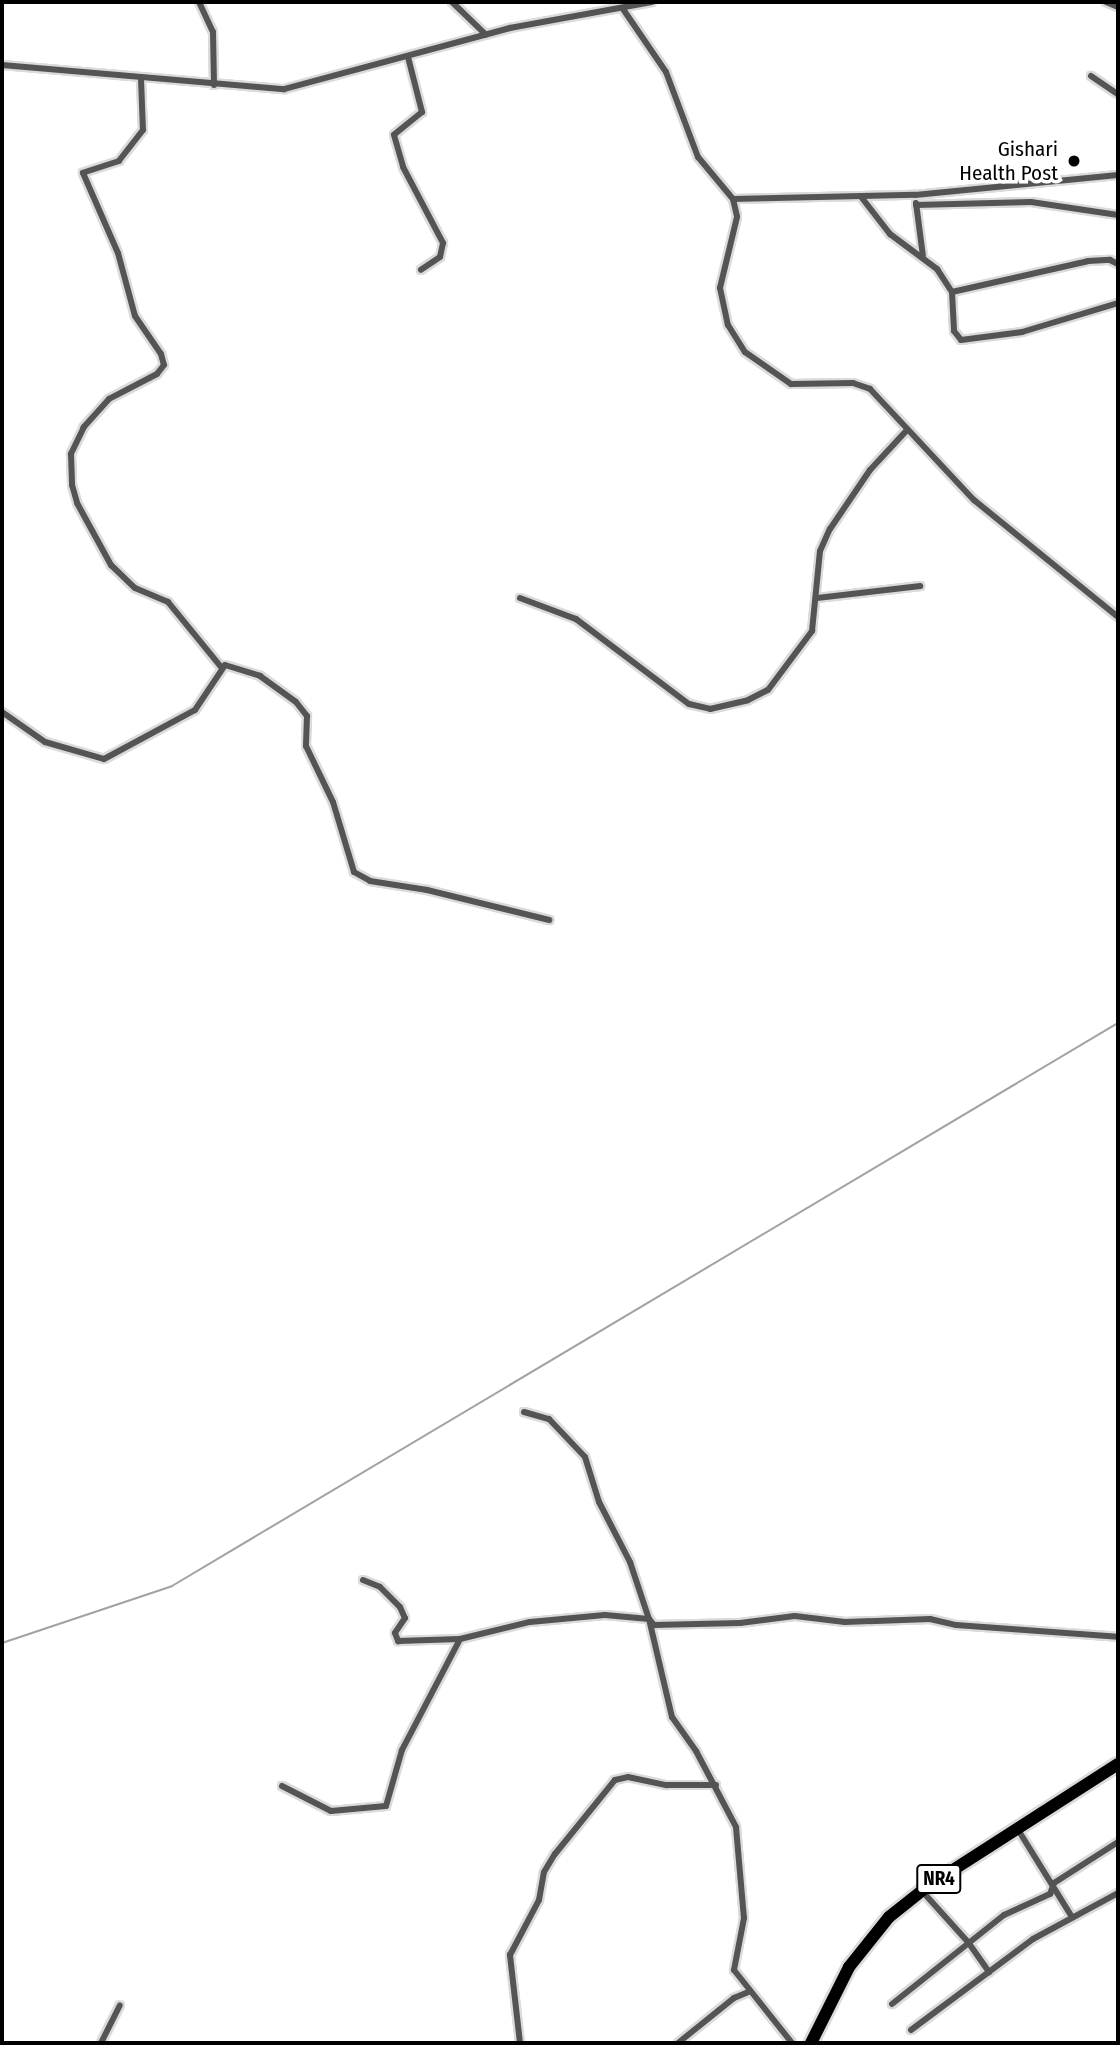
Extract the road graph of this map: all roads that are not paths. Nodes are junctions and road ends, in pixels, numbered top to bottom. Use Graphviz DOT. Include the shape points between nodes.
graph roads {
  1 [pos="199,2"];
  2 [pos="452,2"];
  3 [pos="652,2"];
  4 [pos="1107,2"];
  5 [pos="1118,7"];
  6 [pos="623,9"];
  7 [pos="486,35"];
  8 [pos="408,57"];
  9 [pos="2,65"];
  10 [pos="1091,76"];
  11 [pos="141,79"];
  12 [pos="214,85"];
  13 [pos="1118,94"];
  14 [pos="1118,174"];
  15 [pos="915,195"];
  16 [pos="862,198"];
  17 [pos="733,200"];
  18 [pos="916,205"];
  19 [pos="1118,215"];
  20 [pos="923,256"];
  21 [pos="1118,264"];
  22 [pos="421,270"];
  23 [pos="952,292"];
  24 [pos="1118,303"];
  25 [pos="907,430"];
  26 [pos="920,586"];
  27 [pos="520,598"];
  28 [pos="817,598"];
  29 [pos="1118,617"];
  30 [pos="221,667"];
  31 [pos="2,712"];
  32 [pos="549,920"];
  33 [pos="524,1412"];
  34 [pos="363,1580"];
  35 [pos="649,1619"];
  36 [pos="1118,1637"];
  37 [pos="460,1639"];
  38 [pos="1118,1764"];
  39 [pos="716,1785"];
  40 [pos="282,1786"];
  41 [pos="1017,1828"];
  42 [pos="1118,1842"];
  43 [pos="1054,1884"];
  44 [pos="922,1891"];
  45 [pos="1118,1893"];
  46 [pos="1072,1917"];
  47 [pos="968,1942"];
  48 [pos="989,1972"];
  49 [pos="748,1992"];
  50 [pos="892,2004"];
  51 [pos="120,2005"];
  52 [pos="911,2031"];
  53 [pos="102,2043"];
  54 [pos="520,2043"];
  55 [pos="678,2043"];
  56 [pos="792,2043"];
  57 [pos="811,2043"];
  1 -- 12 [label="street" via="213,32"];
  2 -- 7 [label="street"];
  3 -- 6 [label="street"];
  4 -- 5 [label="street"];
  6 -- 7 [label="street"];
  6 -- 17 [label="street" via="666,72 698,157"];
  7 -- 8 [label="street"];
  8 -- 12 [label="street" via="284,89"];
  8 -- 22 [label="street" via="422,112 394,135 403,167 443,243 440,257"];
  9 -- 11 [label="street"];
  10 -- 13 [label="street"];
  11 -- 12 [label="street"];
  11 -- 30 [label="street" via="143,130 118,161 83,173 118,253 135,316 164,365 157,374 109,399 84,427 71,454 72,485 111,565 135,587 168,602"];
  14 -- 15 [label="street"];
  15 -- 16 [label="street"];
  15 -- 18 [label="street"];
  16 -- 17 [label="street"];
  16 -- 20 [label="street" via="890,234"];
  17 -- 25 [label="street" via="737,217 720,288 728,325 745,352 791,383 862,385 879,396"];
  18 -- 19 [label="street" via="1031,202"];
  18 -- 20 [label="street"];
  20 -- 23 [label="street"];
  21 -- 23 [label="street" via="1088,261"];
  23 -- 24 [label="street" via="954,331 961,340 1022,332"];
  25 -- 28 [label="street" via="835,518 820,551"];
  25 -- 29 [label="street" via="1001,525 1069,573"];
  26 -- 28 [label="street"];
  27 -- 28 [label="street" via="576,620 689,704 710,709 740,704 768,690 812,631"];
  30 -- 31 [label="street" via="195,710 108,759 45,742"];
  30 -- 32 [label="street" via="229,665 260,676 304,710 306,746 333,802 354,872 370,881"];
  33 -- 35 [label="street" via="549,1419 584,1457 599,1502 637,1579"];
  34 -- 37 [label="street" via="380,1587 400,1607 405,1618 395,1633 398,1641"];
  35 -- 36 [label="street" via="654,1625 685,1625 795,1616 845,1622 930,1619"];
  35 -- 37 [label="street" via="574,1616"];
  35 -- 39 [label="street" via="672,1717"];
  37 -- 40 [label="street" via="402,1750 386,1806 331,1811"];
  38 -- 41 [label="highway, NR4"];
  39 -- 49 [label="street" via="736,1827 744,1918 734,1970"];
  39 -- 54 [label="street" via="667,1785 628,1777 615,1780 555,1854 544,1872 539,1900 510,1955"];
  41 -- 43 [label="street"];
  41 -- 44 [label="highway, NR4"];
  42 -- 43 [label="street"];
  43 -- 46 [label="street"];
  43 -- 47 [label="street" via="1050,1894 1034,1898"];
  44 -- 47 [label="street"];
  44 -- 57 [label="highway, NR4" via="889,1917 857,1955"];
  45 -- 46 [label="street"];
  46 -- 48 [label="street"];
  47 -- 48 [label="street"];
  47 -- 50 [label="street"];
  48 -- 52 [label="street"];
  49 -- 55 [label="street"];
  49 -- 56 [label="street"];
  51 -- 53 [label="street"];
}
